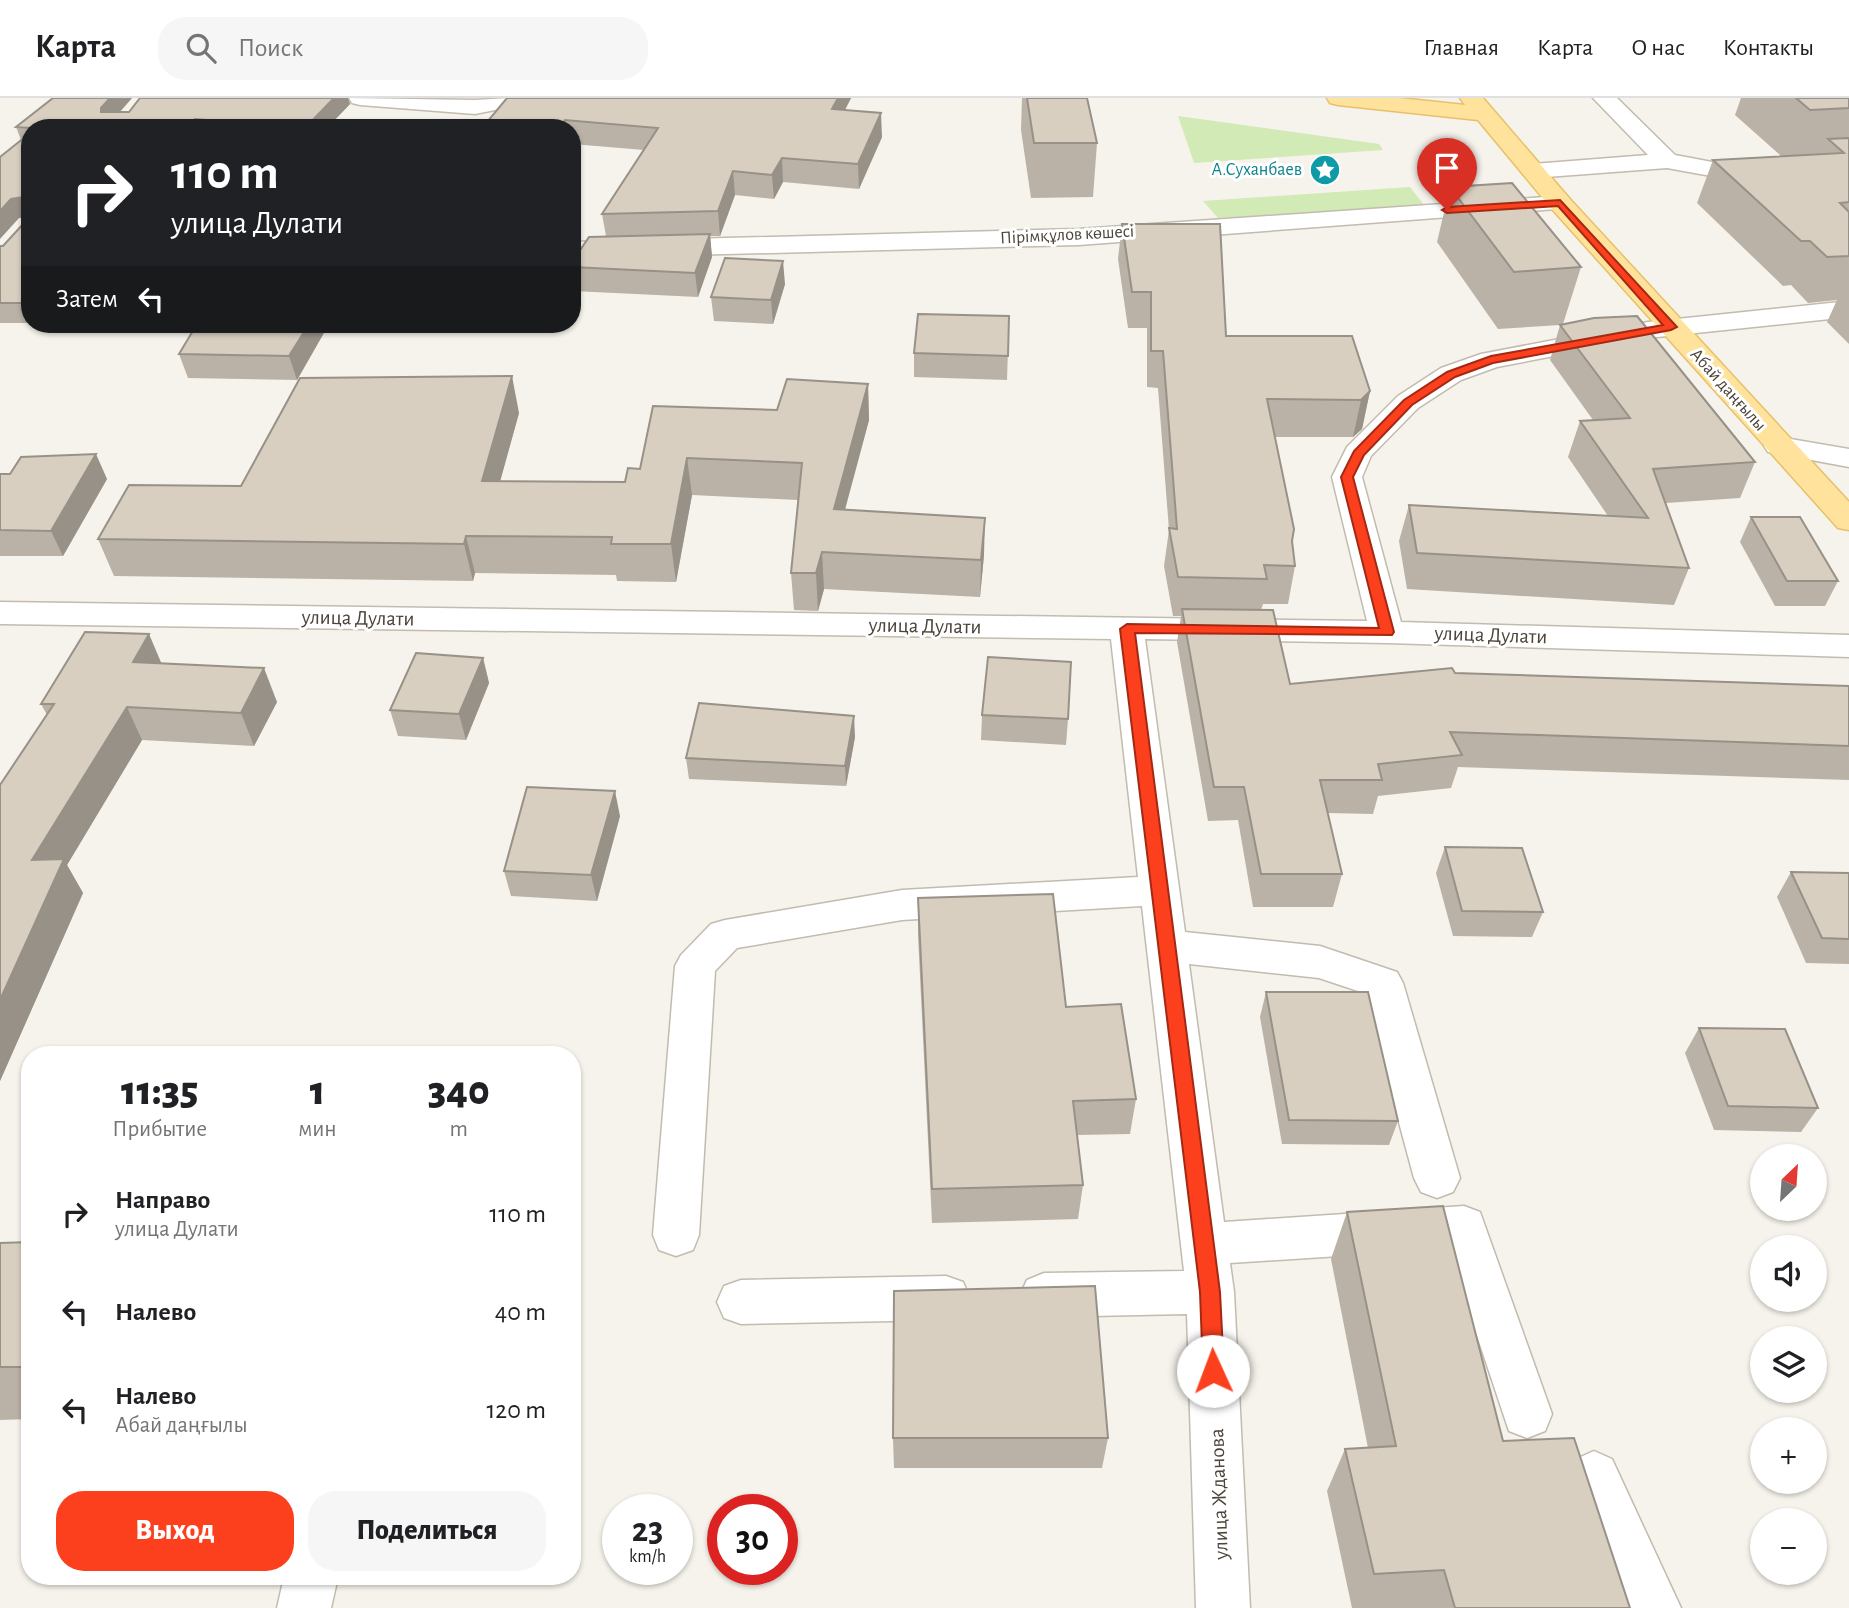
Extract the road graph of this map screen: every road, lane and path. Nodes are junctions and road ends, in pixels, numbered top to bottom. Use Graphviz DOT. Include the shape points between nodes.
graph roads {
  1 [pos="360,98"];
  2 [pos="499,98"];
  3 [pos="1338,98"];
  4 [pos="1604,98"];
  5 [pos="1478,106"];
  6 [pos="1667,161"];
  7 [pos="1533,171"];
  8 [pos="1849,171"];
  9 [pos="1560,203"];
  10 [pos="581,250"];
  11 [pos="1849,309"];
  12 [pos="1671,327"];
  13 [pos="1779,446"];
  14 [pos="1849,458"];
  15 [pos="1849,521"];
  16 [pos="0,614"];
  17 [pos="1127,629"];
  18 [pos="1387,632"];
  19 [pos="1849,646"];
  20 [pos="1159,890"];
  21 [pos="1167,946"];
  22 [pos="1437,1178"];
  23 [pos="676,1235"];
  24 [pos="1204,1244"];
  25 [pos="1210,1292"];
  26 [pos="741,1302"];
  27 [pos="1527,1414"];
  28 [pos="1594,1476"];
  29 [pos="309,1585"];
  30 [pos="304,1608"];
  31 [pos="1223,1608"];
  32 [pos="1654,1608"];
  1 -- 2 [label="street" via="475,107"];
  3 -- 5 [label="main road"];
  4 -- 6 [label="street"];
  5 -- 7 [label="main road, Абай даңғылы"];
  6 -- 7 [label="street"];
  6 -- 8 [label="street" via="1744,175"];
  7 -- 9 [label="main road, Абай даңғылы"];
  9 -- 10 [label="street, Пірімқұлов көшесі" via="1079,237"];
  9 -- 12 [label="main road, Абай даңғылы"];
  11 -- 12 [label="street"];
  12 -- 13 [label="main road, Абай даңғылы"];
  12 -- 18 [label="street" via="1491,360 1451,374 1408,402 1358,453 1347,477"];
  13 -- 14 [label="street"];
  13 -- 15 [label="main road, Абай даңғылы"];
  16 -- 17 [label="street, улица Дулати"];
  17 -- 18 [label="street, улица Дулати"];
  17 -- 20 [label="street, улица Жданова"];
  18 -- 19 [label="street, улица Дулати"];
  20 -- 21 [label="street, улица Жданова"];
  20 -- 23 [label="street" via="902,905 725,936 695,966"];
  21 -- 22 [label="street" via="1320,962 1382,983"];
  21 -- 24 [label="street, улица Жданова"];
  24 -- 25 [label="street, улица Жданова"];
  24 -- 27 [label="street" via="1464,1227"];
  25 -- 26 [label="street"];
  25 -- 31 [label="street, улица Жданова"];
  28 -- 32 [label="street"];
  29 -- 30 [label="street"];
}
